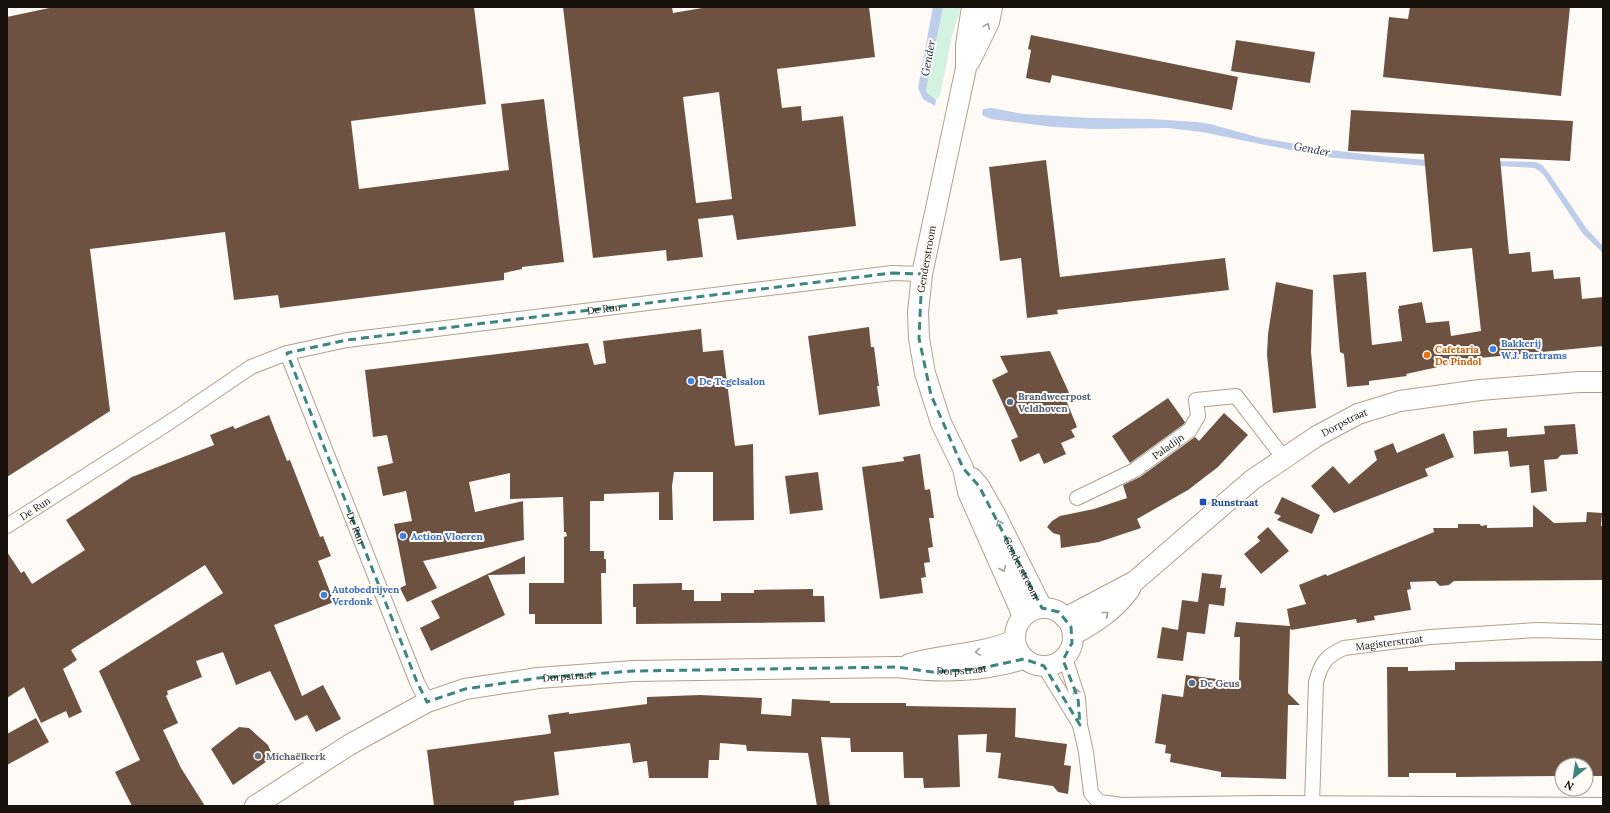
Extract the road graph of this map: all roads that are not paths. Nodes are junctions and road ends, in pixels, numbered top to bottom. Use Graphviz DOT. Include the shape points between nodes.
graph roads {
  1 [pos="972,7"];
  2 [pos="992,7"];
  3 [pos="966,68"];
  4 [pos="922,274"];
  5 [pos="287,353"];
  6 [pos="1603,382"];
  7 [pos="1283,457"];
  8 [pos="963,468"];
  9 [pos="1077,498"];
  10 [pos="7,526"];
  11 [pos="1042,608"];
  12 [pos="1023,616"];
  13 [pos="1069,626"];
  14 [pos="1603,632"];
  15 [pos="1015,640"];
  16 [pos="1024,659"];
  17 [pos="1063,659"];
  18 [pos="1044,666"];
  19 [pos="898,668"];
  20 [pos="427,702"];
  21 [pos="1080,725"];
  22 [pos="265,804"];
  23 [pos="1099,804"];
  24 [pos="1312,804"];
  25 [pos="1350,805"];
  26 [pos="1515,805"];
  27 [pos="1603,805"];
  1 -- 3 [label="street, Genderstroom" via="966,45"];
  3 -- 2 [label="street, Genderstroom, one-way" via="989,22"];
  3 -- 4 [label="street, Genderstroom"];
  4 -- 5 [label="street, De Run" via="892,273 347,340"];
  4 -- 8 [label="street, Genderstroom" via="918,312 925,373 941,423"];
  5 -- 10 [label="street, De Run" via="251,367"];
  5 -- 20 [label="street, De Run" via="416,680"];
  6 -- 7 [label="street, Dorpstraat" via="1480,390 1400,401 1358,414"];
  7 -- 9 [label="street, Paladijn" via="1236,396 1196,400 1198,416 1190,430 1136,470"];
  7 -- 13 [label="street, Dorpstraat" via="1213,512 1135,581"];
  11 -- 8 [label="street, Genderstroom, one-way" via="979,486"];
  8 -- 12 [label="street, Genderstroom, one-way" via="968,492"];
  11 -- 12 [label="street" via="1032,610"];
  11 -- 13 [label="street" via="1052,609"];
  12 -- 15 [label="street" via="1016,627"];
  13 -- 17 [label="street" via="1070,651"];
  14 -- 24 [label="street, Magisterstraat" via="1537,630 1430,637 1344,648 1331,654 1320,667 1316,682"];
  15 -- 16 [label="street"];
  15 -- 19 [label="street, Dorpstraat, one-way" via="983,652 931,658"];
  16 -- 18 [label="street"];
  16 -- 19 [label="street, Dorpstraat" via="977,669 932,672"];
  17 -- 18 [label="street"];
  21 -- 17 [label="street, one-way" via="1078,698"];
  18 -- 21 [label="street"];
  19 -- 20 [label="street, Dorpstraat" via="633,671 538,678 464,689"];
  20 -- 22 [label="street, Dorpstraat" via="348,745"];
  21 -- 23 [label="street" via="1091,793"];
  23 -- 24 [label="street"];
  24 -- 25 [label="street"];
  25 -- 26 [label="street"];
  26 -- 27 [label="street"];
}
